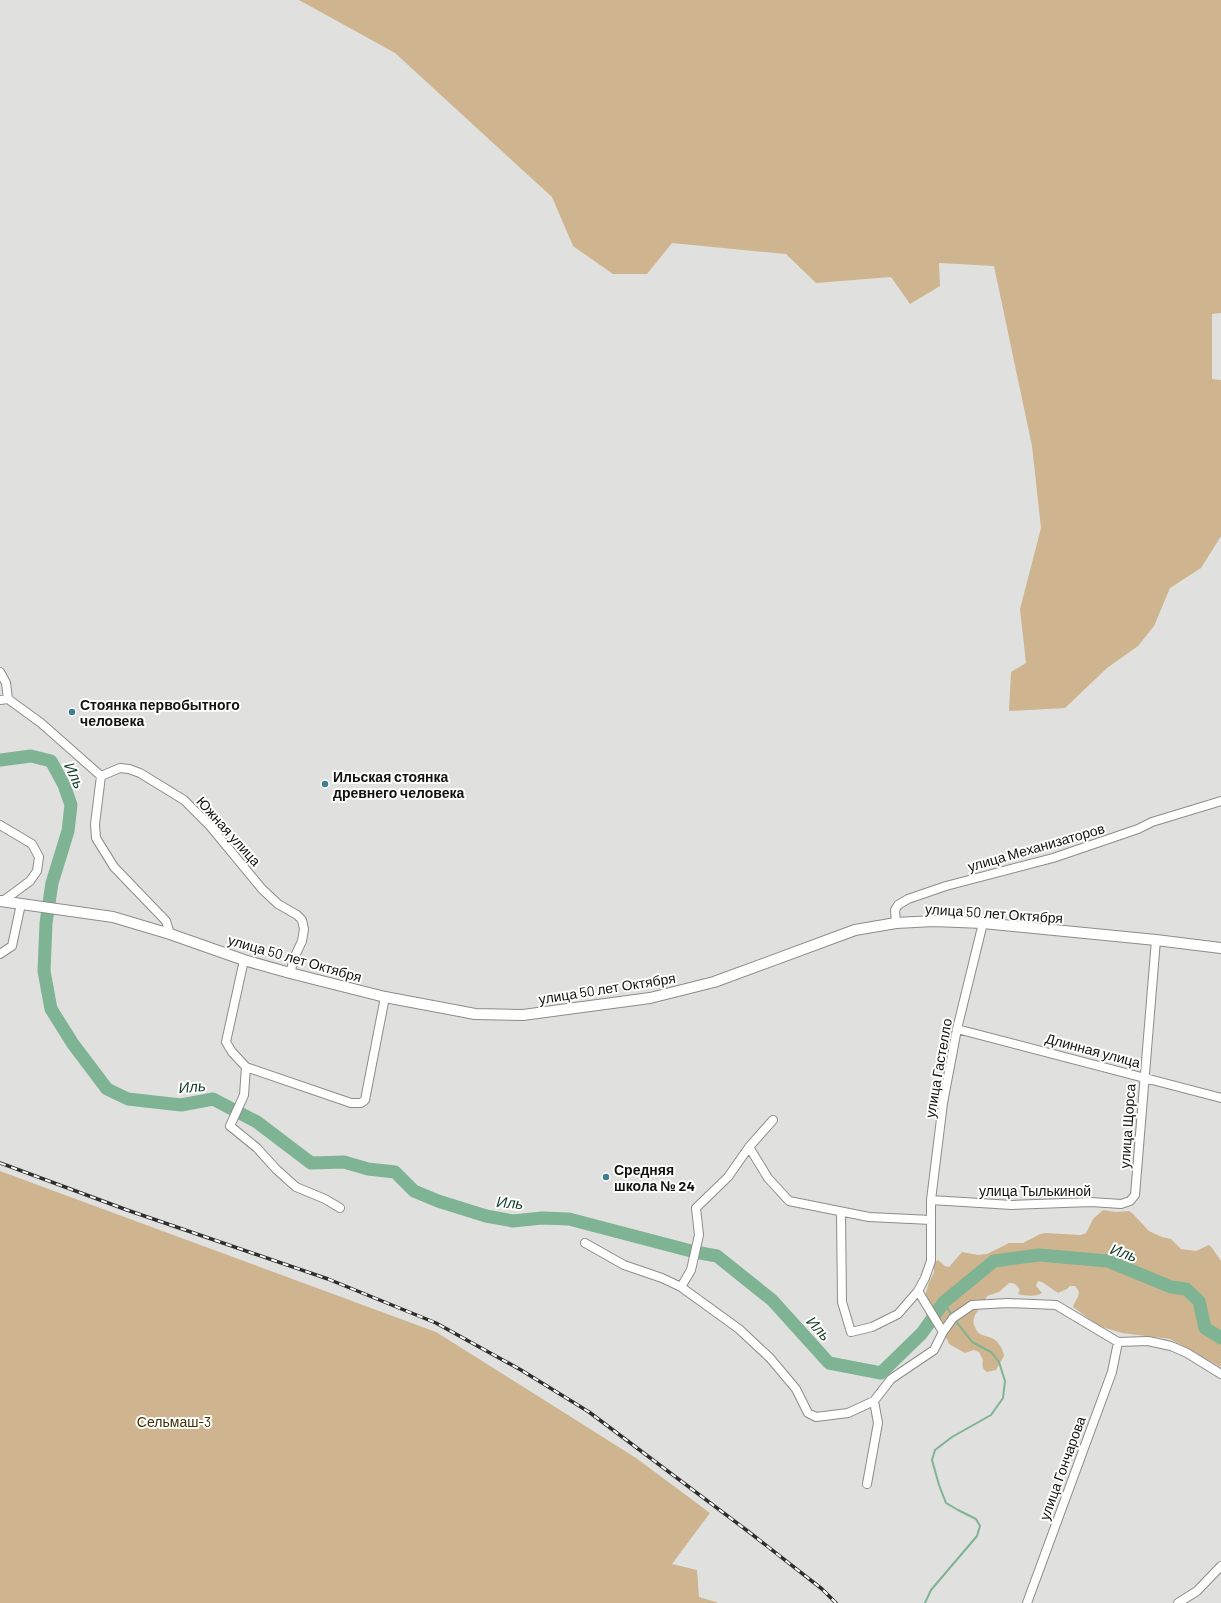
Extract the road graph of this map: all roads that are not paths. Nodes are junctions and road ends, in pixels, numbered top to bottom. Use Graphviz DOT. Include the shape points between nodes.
graph roads {
  1 [pos="0,672"];
  2 [pos="4,700"];
  3 [pos="101,776"];
  4 [pos="1221,801"];
  5 [pos="0,825"];
  6 [pos="2,901"];
  7 [pos="25,905"];
  8 [pos="896,923"];
  9 [pos="983,923"];
  10 [pos="170,934"];
  11 [pos="1156,940"];
  12 [pos="1221,948"];
  13 [pos="0,954"];
  14 [pos="244,960"];
  15 [pos="290,973"];
  16 [pos="385,997"];
  17 [pos="957,1029"];
  18 [pos="246,1067"];
  19 [pos="1144,1077"];
  20 [pos="1221,1098"];
  21 [pos="773,1120"];
  22 [pos="750,1147"];
  23 [pos="1135,1195"];
  24 [pos="932,1200"];
  25 [pos="340,1208"];
  26 [pos="841,1212"];
  27 [pos="931,1220"];
  28 [pos="585,1243"];
  29 [pos="682,1287"];
  30 [pos="918,1291"];
  31 [pos="943,1332"];
  32 [pos="1118,1342"];
  33 [pos="1221,1374"];
  34 [pos="874,1401"];
  35 [pos="867,1484"];
  36 [pos="1221,1566"];
  37 [pos="1027,1603"];
  38 [pos="1178,1603"];
  1 -- 2 [label="street" via="6,683"];
  2 -- 3 [label="street" via="41,723"];
  3 -- 10 [label="street" via="95,824 96,838 114,867 166,921"];
  3 -- 15 [label="street, Южная улица" via="120,768 129,769 184,800 210,826 262,889 278,904 302,920 302,941"];
  4 -- 8 [label="street, улица Механизаторов" via="1152,822 1053,858 946,886 908,899 895,910"];
  5 -- 6 [label="street" via="32,844 38,856 37,871 30,881"];
  6 -- 7 [label="street, улица 50 лет Октября"];
  7 -- 10 [label="street, улица 50 лет Октября" via="113,917"];
  7 -- 13 [label="street" via="12,946"];
  8 -- 9 [label="street, улица 50 лет Октября"];
  8 -- 16 [label="street, улица 50 лет Октября" via="855,930 714,982 650,998 523,1015 475,1014"];
  9 -- 11 [label="street, улица 50 лет Октября"];
  9 -- 17 [label="street, улица Гастелло"];
  10 -- 14 [label="street, улица 50 лет Октября"];
  11 -- 12 [label="street, улица 50 лет Октября"];
  11 -- 19 [label="street, улица Щорса"];
  14 -- 15 [label="street, улица 50 лет Октября"];
  14 -- 18 [label="street" via="226,1042"];
  15 -- 16 [label="street, улица 50 лет Октября"];
  16 -- 18 [label="street" via="366,1100 361,1103 352,1103"];
  17 -- 19 [label="street, Длинная улица"];
  17 -- 24 [label="street, улица Гастелло" via="943,1103"];
  18 -- 25 [label="street" via="244,1094 230,1126 257,1148 296,1188"];
  19 -- 20 [label="street, Длинная улица"];
  19 -- 23 [label="street, улица Щорса"];
  21 -- 22 [label="street"];
  22 -- 26 [label="street" via="768,1178 789,1200"];
  22 -- 29 [label="street" via="728,1177 696,1208 699,1235 692,1270"];
  23 -- 24 [label="street, улица Тылькиной" via="1130,1201 1121,1204 1091,1202 1012,1205"];
  24 -- 27 [label="street, улица Гастелло"];
  26 -- 27 [label="street" via="869,1217"];
  26 -- 30 [label="street, улица Гастелло" via="842,1302 851,1332 872,1327 898,1314"];
  27 -- 30 [label="street, улица Гастелло" via="931,1261 926,1278"];
  28 -- 29 [label="street" via="624,1265"];
  29 -- 34 [label="street" via="739,1329 770,1358 796,1389 808,1413 816,1417 848,1413"];
  30 -- 31 [label="street"];
  31 -- 32 [label="street" via="956,1315 972,1305 1056,1305"];
  31 -- 34 [label="street" via="934,1350 891,1379"];
  32 -- 33 [label="street" via="1148,1341 1171,1346"];
  32 -- 37 [label="street, улица Гончарова" via="1112,1372"];
  34 -- 35 [label="street" via="878,1423"];
  36 -- 38 [label="street" via="1197,1591"];
}
